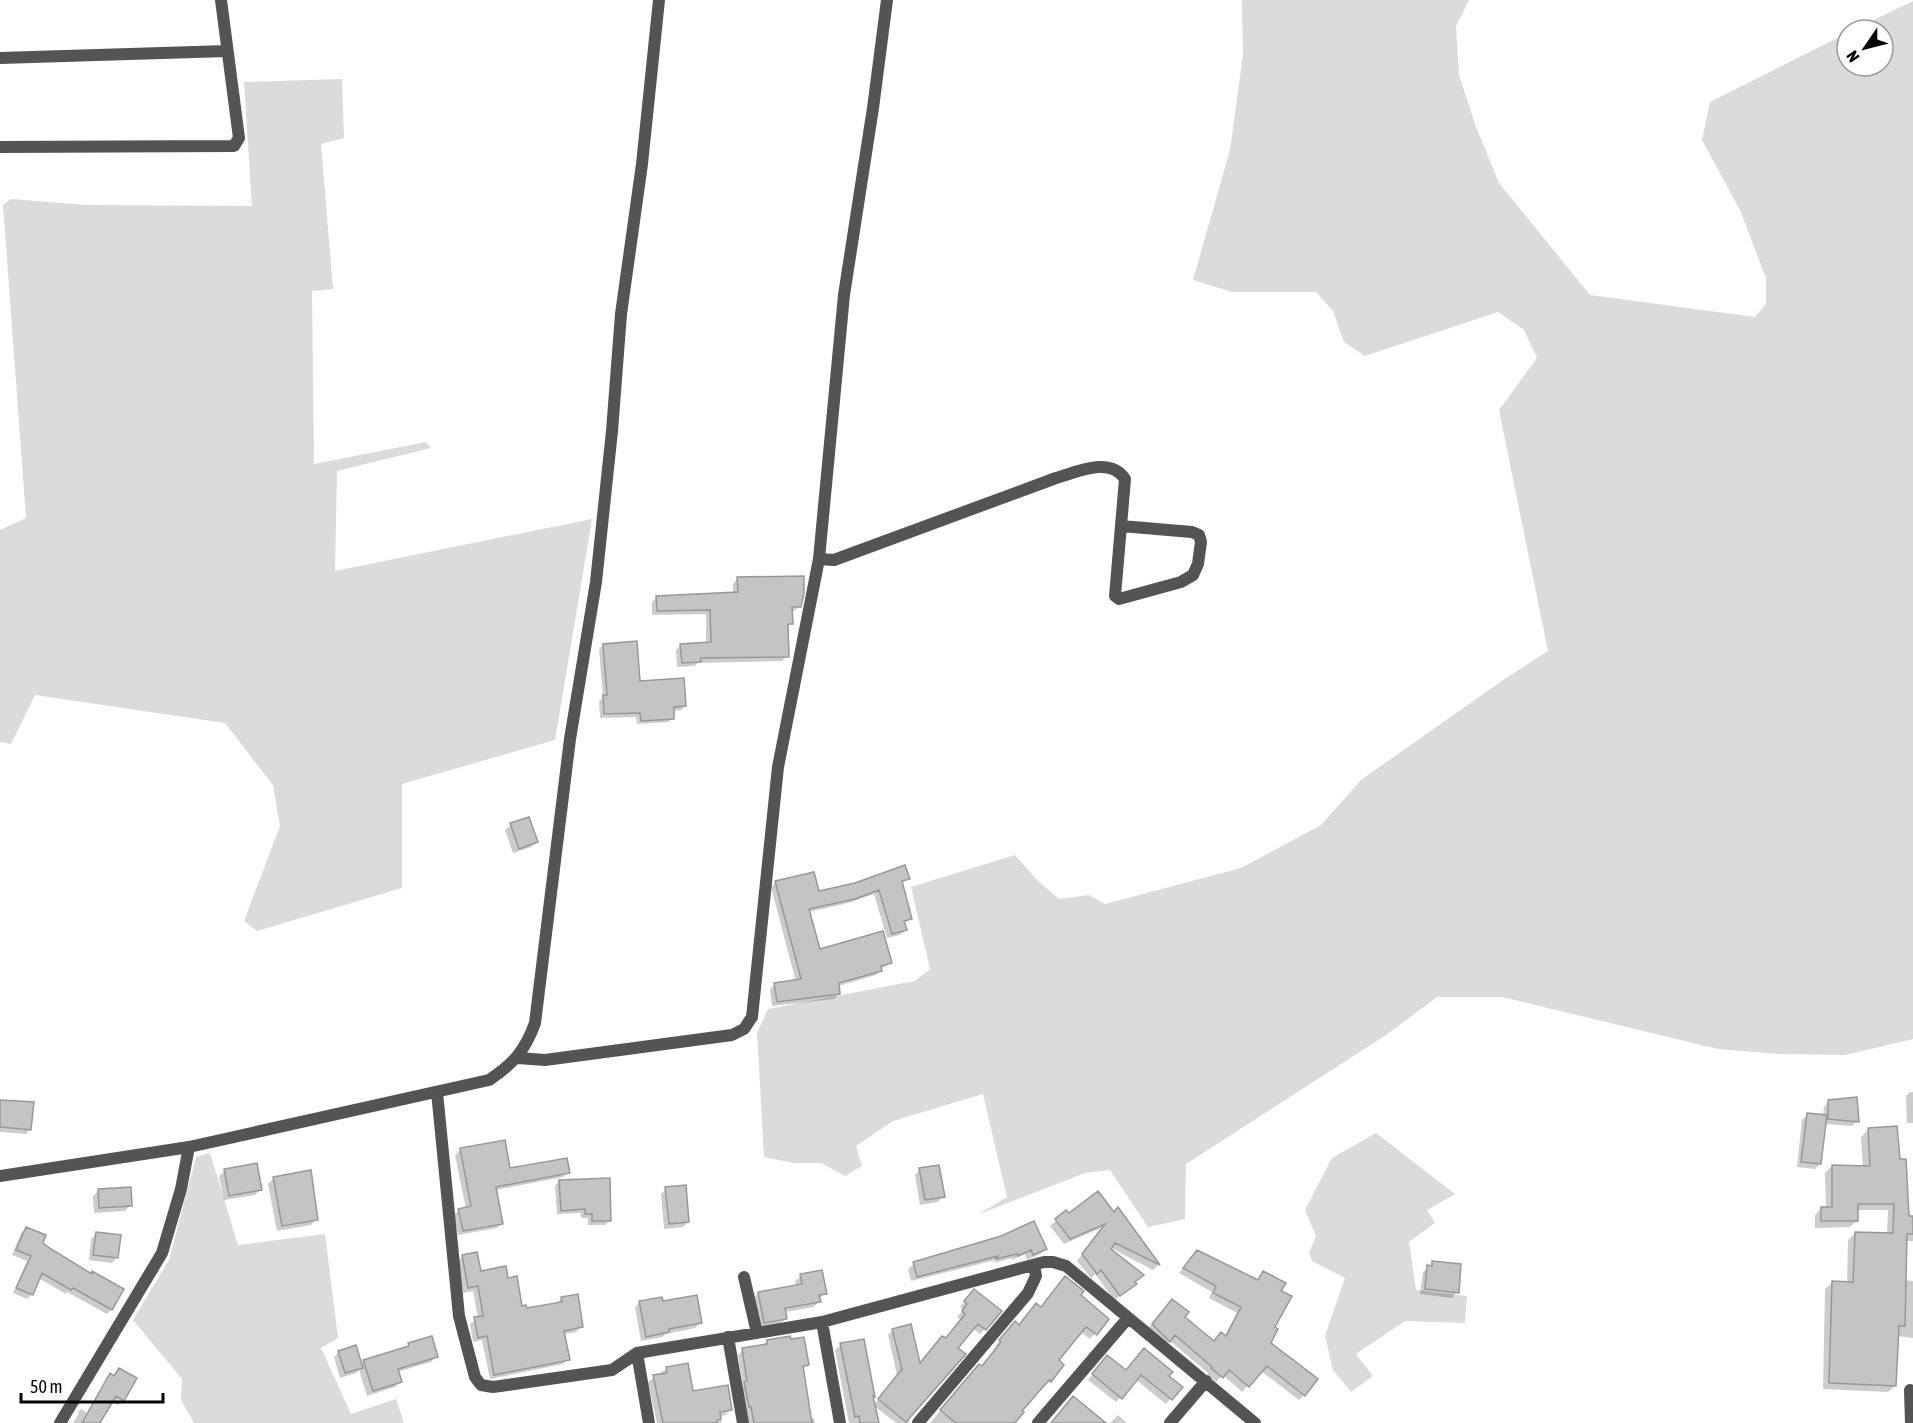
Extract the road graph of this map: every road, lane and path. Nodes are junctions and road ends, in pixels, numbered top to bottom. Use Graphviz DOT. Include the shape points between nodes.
graph roads {
  1 [pos="221,0"];
  2 [pos="658,0"];
  3 [pos="887,0"];
  4 [pos="228,51"];
  5 [pos="0,58"];
  6 [pos="0,147"];
  7 [pos="1121,526"];
  8 [pos="819,559"];
  9 [pos="518,1058"];
  10 [pos="437,1092"];
  11 [pos="189,1147"];
  12 [pos="0,1176"];
  13 [pos="1034,1265"];
  14 [pos="744,1277"];
  15 [pos="1128,1318"];
  16 [pos="822,1322"];
  17 [pos="757,1333"];
  18 [pos="728,1337"];
  19 [pos="637,1353"];
  20 [pos="1206,1381"];
  21 [pos="1910,1390"];
  22 [pos="60,1423"];
  23 [pos="649,1423"];
  24 [pos="743,1423"];
  25 [pos="840,1423"];
  26 [pos="918,1423"];
  27 [pos="1038,1423"];
  28 [pos="1170,1423"];
  29 [pos="1255,1423"];
  30 [pos="1911,1423"];
  1 -- 4 [label="street"];
  2 -- 9 [label="street" via="642,164 621,314 596,582 570,739 535,1023"];
  3 -- 8 [label="street" via="844,295"];
  4 -- 5 [label="street"];
  4 -- 6 [label="street" via="239,138 234,146"];
  7 -- 7 [label="street" via="1199,535 1198,564 1193,574 1181,582 1119,599 1115,596"];
  7 -- 8 [label="street" via="1125,479 1117,470 1089,468 834,560"];
  8 -- 9 [label="street" via="778,767 752,1017 744,1029 732,1035 545,1060"];
  9 -- 10 [label="street" via="489,1080"];
  10 -- 11 [label="street"];
  10 -- 19 [label="street" via="459,1316 475,1377 481,1385 493,1387 612,1370"];
  11 -- 12 [label="street"];
  11 -- 22 [label="street" via="162,1253"];
  13 -- 15 [label="street" via="1053,1262 1066,1266"];
  13 -- 16 [label="street"];
  13 -- 26 [label="street" via="1036,1276 1028,1293"];
  14 -- 17 [label="street"];
  15 -- 20 [label="street"];
  15 -- 27 [label="street"];
  16 -- 17 [label="street"];
  16 -- 25 [label="street"];
  17 -- 18 [label="street"];
  18 -- 19 [label="street"];
  18 -- 24 [label="street"];
  19 -- 23 [label="street"];
  20 -- 28 [label="street"];
  20 -- 29 [label="street"];
  21 -- 30 [label="street"];
}
